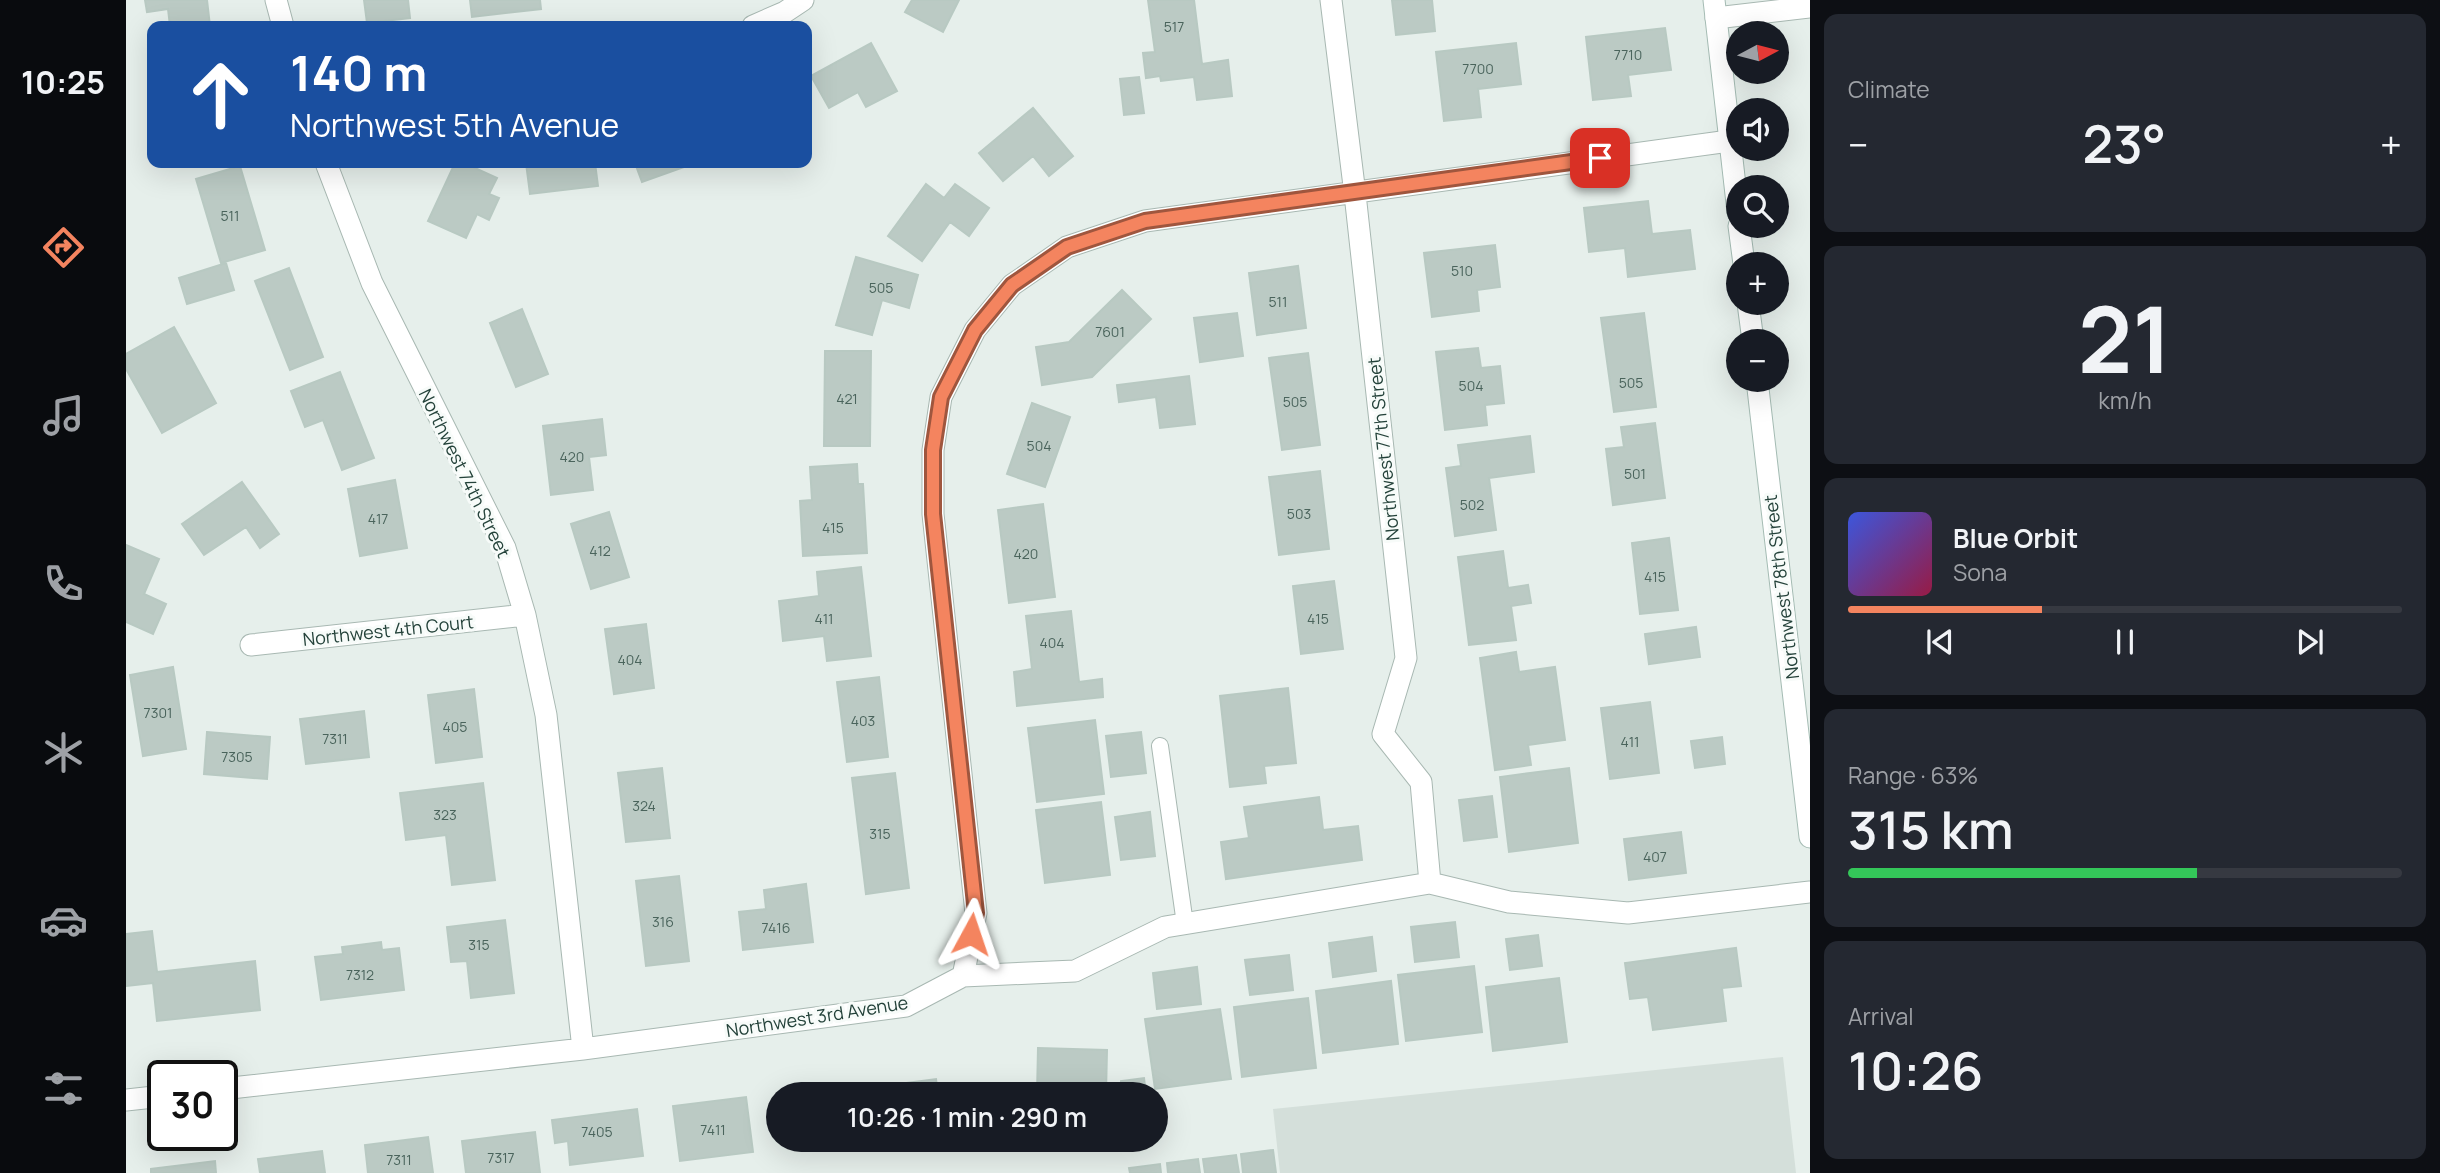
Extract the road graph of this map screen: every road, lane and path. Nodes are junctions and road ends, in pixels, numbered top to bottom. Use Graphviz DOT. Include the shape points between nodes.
graph roads {
  1 [pos="276,0"];
  2 [pos="803,0"];
  3 [pos="1331,0"];
  4 [pos="1810,7"];
  5 [pos="1715,9"];
  6 [pos="282,21"];
  7 [pos="764,21"];
  8 [pos="1726,106"];
  9 [pos="1726,142"];
  10 [pos="328,168"];
  11 [pos="1355,194"];
  12 [pos="1758,392"];
  13 [pos="525,615"];
  14 [pos="251,645"];
  15 [pos="1160,746"];
  16 [pos="1810,837"];
  17 [pos="1430,883"];
  18 [pos="1810,892"];
  19 [pos="1185,924"];
  20 [pos="963,976"];
  21 [pos="583,1049"];
  22 [pos="238,1087"];
  23 [pos="147,1098"];
  24 [pos="126,1100"];
  1 -- 6 [label="street"];
  2 -- 7 [label="street"];
  3 -- 11 [label="street, Northwest 77th Street"];
  4 -- 5 [label="street"];
  5 -- 8 [label="street"];
  9 -- 11 [label="street"];
  10 -- 13 [label="street, Northwest 74th Street" via="372,283 505,548"];
  11 -- 17 [label="street, Northwest 77th Street" via="1406,659 1382,734 1421,782"];
  11 -- 20 [label="street" via="1145,221 1067,247 1012,285 975,330 941,397 933,450 933,514 976,913"];
  12 -- 16 [label="street, Northwest 78th Street"];
  13 -- 14 [label="street, Northwest 4th Court"];
  13 -- 21 [label="street, Northwest 74th Street" via="546,715"];
  15 -- 19 [label="lane"];
  17 -- 18 [label="street, Northwest 3rd Avenue" via="1509,902 1628,913"];
  17 -- 19 [label="street, Northwest 3rd Avenue"];
  19 -- 20 [label="street, Northwest 3rd Avenue" via="1165,926 1075,971"];
  20 -- 21 [label="street, Northwest 3rd Avenue" via="906,1006"];
  21 -- 22 [label="street, Northwest 3rd Avenue"];
  23 -- 24 [label="street"];
}
